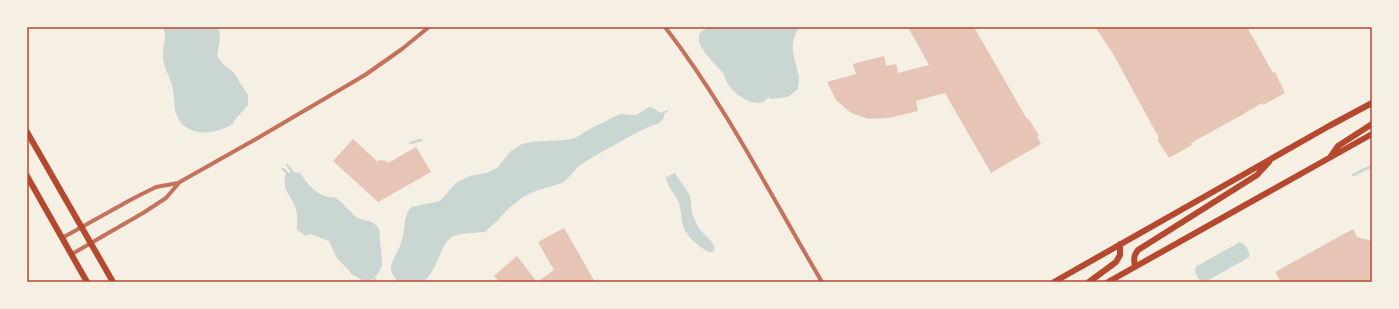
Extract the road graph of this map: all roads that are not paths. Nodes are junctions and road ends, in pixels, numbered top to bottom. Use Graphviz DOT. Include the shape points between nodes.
graph roads {
  1 [pos="429,27"];
  2 [pos="665,27"];
  3 [pos="1372,104"];
  4 [pos="1372,124"];
  5 [pos="27,132"];
  6 [pos="1372,134"];
  7 [pos="1330,157"];
  8 [pos="1273,158"];
  9 [pos="27,176"];
  10 [pos="178,183"];
  11 [pos="81,227"];
  12 [pos="62,238"];
  13 [pos="91,243"];
  14 [pos="1120,244"];
  15 [pos="72,254"];
  16 [pos="1135,267"];
  17 [pos="87,282"];
  18 [pos="113,282"];
  19 [pos="822,282"];
  20 [pos="1054,282"];
  21 [pos="1089,282"];
  22 [pos="1108,282"];
  1 -- 10 [label="street" via="365,75"];
  2 -- 19 [label="street" via="718,102"];
  3 -- 8 [label="main road"];
  4 -- 7 [label="main road" via="1338,146"];
  5 -- 11 [label="main road"];
  6 -- 7 [label="main road"];
  7 -- 16 [label="main road"];
  8 -- 14 [label="main road"];
  8 -- 16 [label="main road" via="1257,175 1138,250 1134,258"];
  9 -- 12 [label="main road"];
  10 -- 11 [label="street" via="156,187"];
  10 -- 13 [label="street" via="166,198"];
  11 -- 12 [label="street"];
  11 -- 13 [label="main road"];
  12 -- 15 [label="main road"];
  13 -- 15 [label="street"];
  13 -- 18 [label="main road"];
  14 -- 20 [label="main road"];
  14 -- 21 [label="main road" via="1120,255 1116,262"];
  15 -- 17 [label="main road"];
  16 -- 22 [label="main road"];
}
